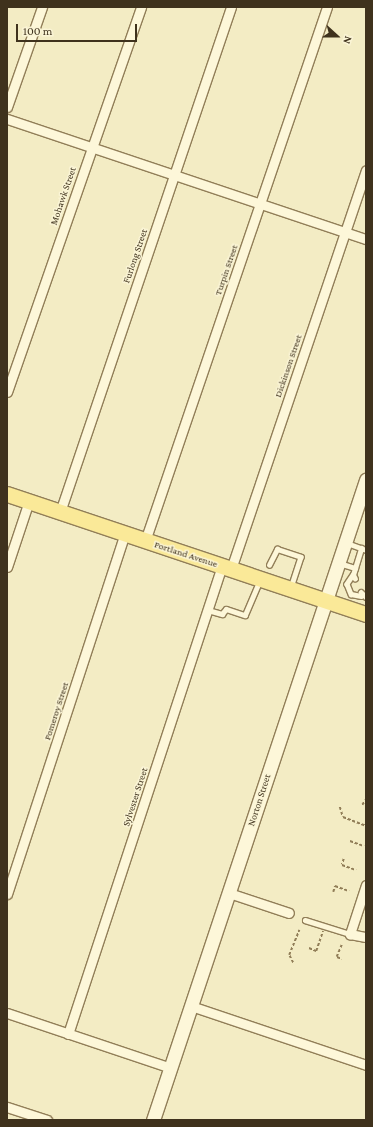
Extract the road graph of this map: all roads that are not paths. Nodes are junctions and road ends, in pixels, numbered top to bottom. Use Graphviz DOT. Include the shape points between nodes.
graph roads {
  1 [pos="42,7"];
  2 [pos="141,7"];
  3 [pos="231,7"];
  4 [pos="327,7"];
  5 [pos="7,107"];
  6 [pos="7,119"];
  7 [pos="92,147"];
  8 [pos="366,170"];
  9 [pos="174,174"];
  10 [pos="260,203"];
  11 [pos="345,232"];
  12 [pos="366,238"];
  13 [pos="7,392"];
  14 [pos="366,480"];
  15 [pos="7,494"];
  16 [pos="29,502"];
  17 [pos="60,512"];
  18 [pos="125,534"];
  19 [pos="145,541"];
  20 [pos="346,542"];
  21 [pos="364,549"];
  22 [pos="338,563"];
  23 [pos="269,565"];
  24 [pos="7,567"];
  25 [pos="226,568"];
  26 [pos="355,568"];
  27 [pos="260,579"];
  28 [pos="291,588"];
  29 [pos="363,595"];
  30 [pos="325,600"];
  31 [pos="208,610"];
  32 [pos="366,614"];
  33 [pos="366,885"];
  34 [pos="229,893"];
  35 [pos="7,894"];
  36 [pos="289,913"];
  37 [pos="305,920"];
  38 [pos="350,934"];
  39 [pos="366,936"];
  40 [pos="191,1006"];
  41 [pos="7,1013"];
  42 [pos="68,1034"];
  43 [pos="366,1065"];
  44 [pos="171,1068"];
  45 [pos="7,1107"];
  46 [pos="47,1120"];
  47 [pos="153,1120"];
  1 -- 5 [label="street"];
  2 -- 7 [label="street, Mohawk Street"];
  3 -- 9 [label="street, Furlong Street"];
  4 -- 10 [label="street, Turpin Street"];
  6 -- 7 [label="street"];
  7 -- 9 [label="street"];
  7 -- 13 [label="street, Mohawk Street"];
  8 -- 11 [label="street, Dickinson Street"];
  9 -- 10 [label="street"];
  9 -- 17 [label="street, Furlong Street"];
  10 -- 11 [label="street"];
  10 -- 19 [label="street, Turpin Street"];
  11 -- 12 [label="street"];
  11 -- 25 [label="street, Dickinson Street"];
  14 -- 20 [label="main road, Norton Street"];
  15 -- 16 [label="main road, Portland Avenue"];
  16 -- 17 [label="main road, Portland Avenue"];
  16 -- 24 [label="street"];
  17 -- 18 [label="main road, Portland Avenue"];
  18 -- 19 [label="main road, Portland Avenue"];
  18 -- 35 [label="street, Pomeroy Street"];
  19 -- 25 [label="main road, Portland Avenue"];
  20 -- 21 [label="lane"];
  20 -- 22 [label="main road, Norton Street"];
  21 -- 26 [label="lane"];
  22 -- 26 [label="lane"];
  22 -- 30 [label="main road, Norton Street"];
  23 -- 28 [label="lane" via="278,549 301,557"];
  25 -- 27 [label="main road, Portland Avenue"];
  25 -- 31 [label="street, Sylvester Street"];
  26 -- 29 [label="lane" via="354,577 347,584 351,594"];
  27 -- 28 [label="main road, Portland Avenue"];
  27 -- 31 [label="lane" via="245,615 226,609 222,614"];
  28 -- 30 [label="main road, Portland Avenue"];
  30 -- 32 [label="main road, Portland Avenue"];
  30 -- 34 [label="main road, Norton Street"];
  31 -- 42 [label="street, Sylvester Street"];
  33 -- 38 [label="street"];
  34 -- 36 [label="street"];
  34 -- 40 [label="main road, Norton Street"];
  37 -- 38 [label="lane"];
  38 -- 39 [label="street"];
  40 -- 43 [label="street"];
  40 -- 44 [label="main road, Norton Street"];
  41 -- 42 [label="street"];
  42 -- 44 [label="street"];
  44 -- 47 [label="main road, Norton Street"];
  45 -- 46 [label="street"];
}
